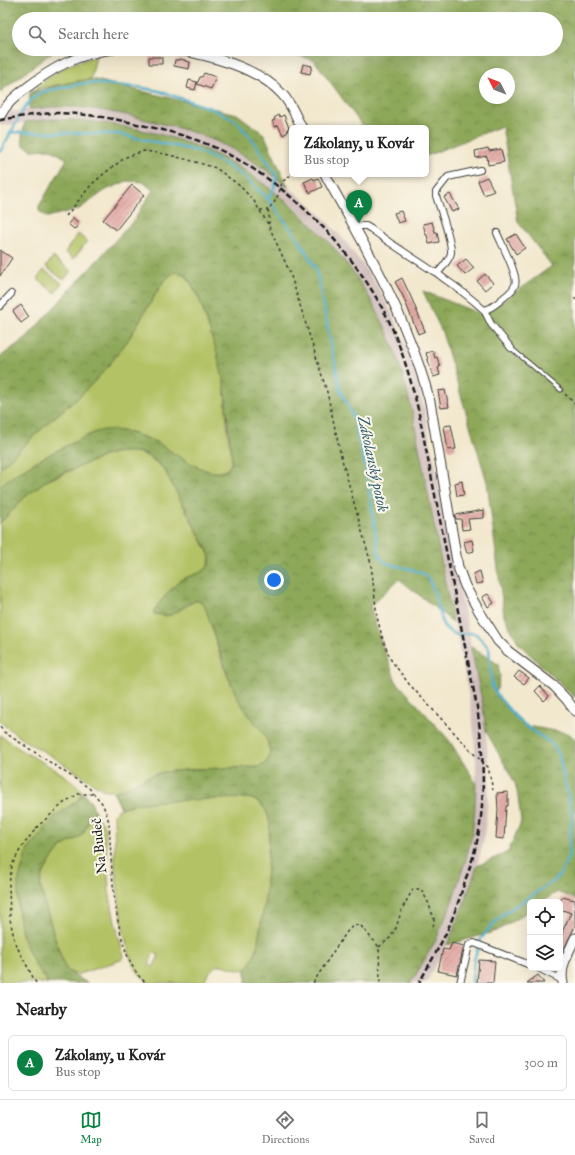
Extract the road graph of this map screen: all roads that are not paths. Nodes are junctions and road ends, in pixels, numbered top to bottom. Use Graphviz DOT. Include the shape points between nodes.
graph roads {
  1 [pos="84,56"];
  2 [pos="206,56"];
  3 [pos="0,116"];
  4 [pos="300,125"];
  5 [pos="480,170"];
  6 [pos="326,177"];
  7 [pos="355,228"];
  8 [pos="497,233"];
  9 [pos="437,273"];
  10 [pos="11,294"];
  11 [pos="0,306"];
  12 [pos="484,310"];
  13 [pos="511,348"];
  14 [pos="561,390"];
  15 [pos="575,711"];
  16 [pos="575,938"];
  17 [pos="527,964"];
  18 [pos="544,971"];
  19 [pos="562,981"];
  20 [pos="460,983"];
  1 -- 3 [label="main road" via="48,72 7,105"];
  2 -- 4 [label="main road" via="255,74 268,82 283,95"];
  5 -- 9 [label="street" via="448,177 436,192 451,254"];
  6 -- 7 [label="main road"];
  7 -- 9 [label="street" via="366,226"];
  7 -- 15 [label="main road" via="400,316 424,379 458,567 465,586 498,641 508,652 554,686"];
  8 -- 12 [label="street" via="514,272 515,286 490,309"];
  9 -- 12 [label="street"];
  10 -- 11 [label="street"];
  12 -- 13 [label="street" via="491,324"];
  13 -- 14 [label="lane"];
  16 -- 19 [label="main road" via="565,960"];
  17 -- 20 [label="street" via="474,943 469,945"];
  18 -- 19 [label="street"];
}
